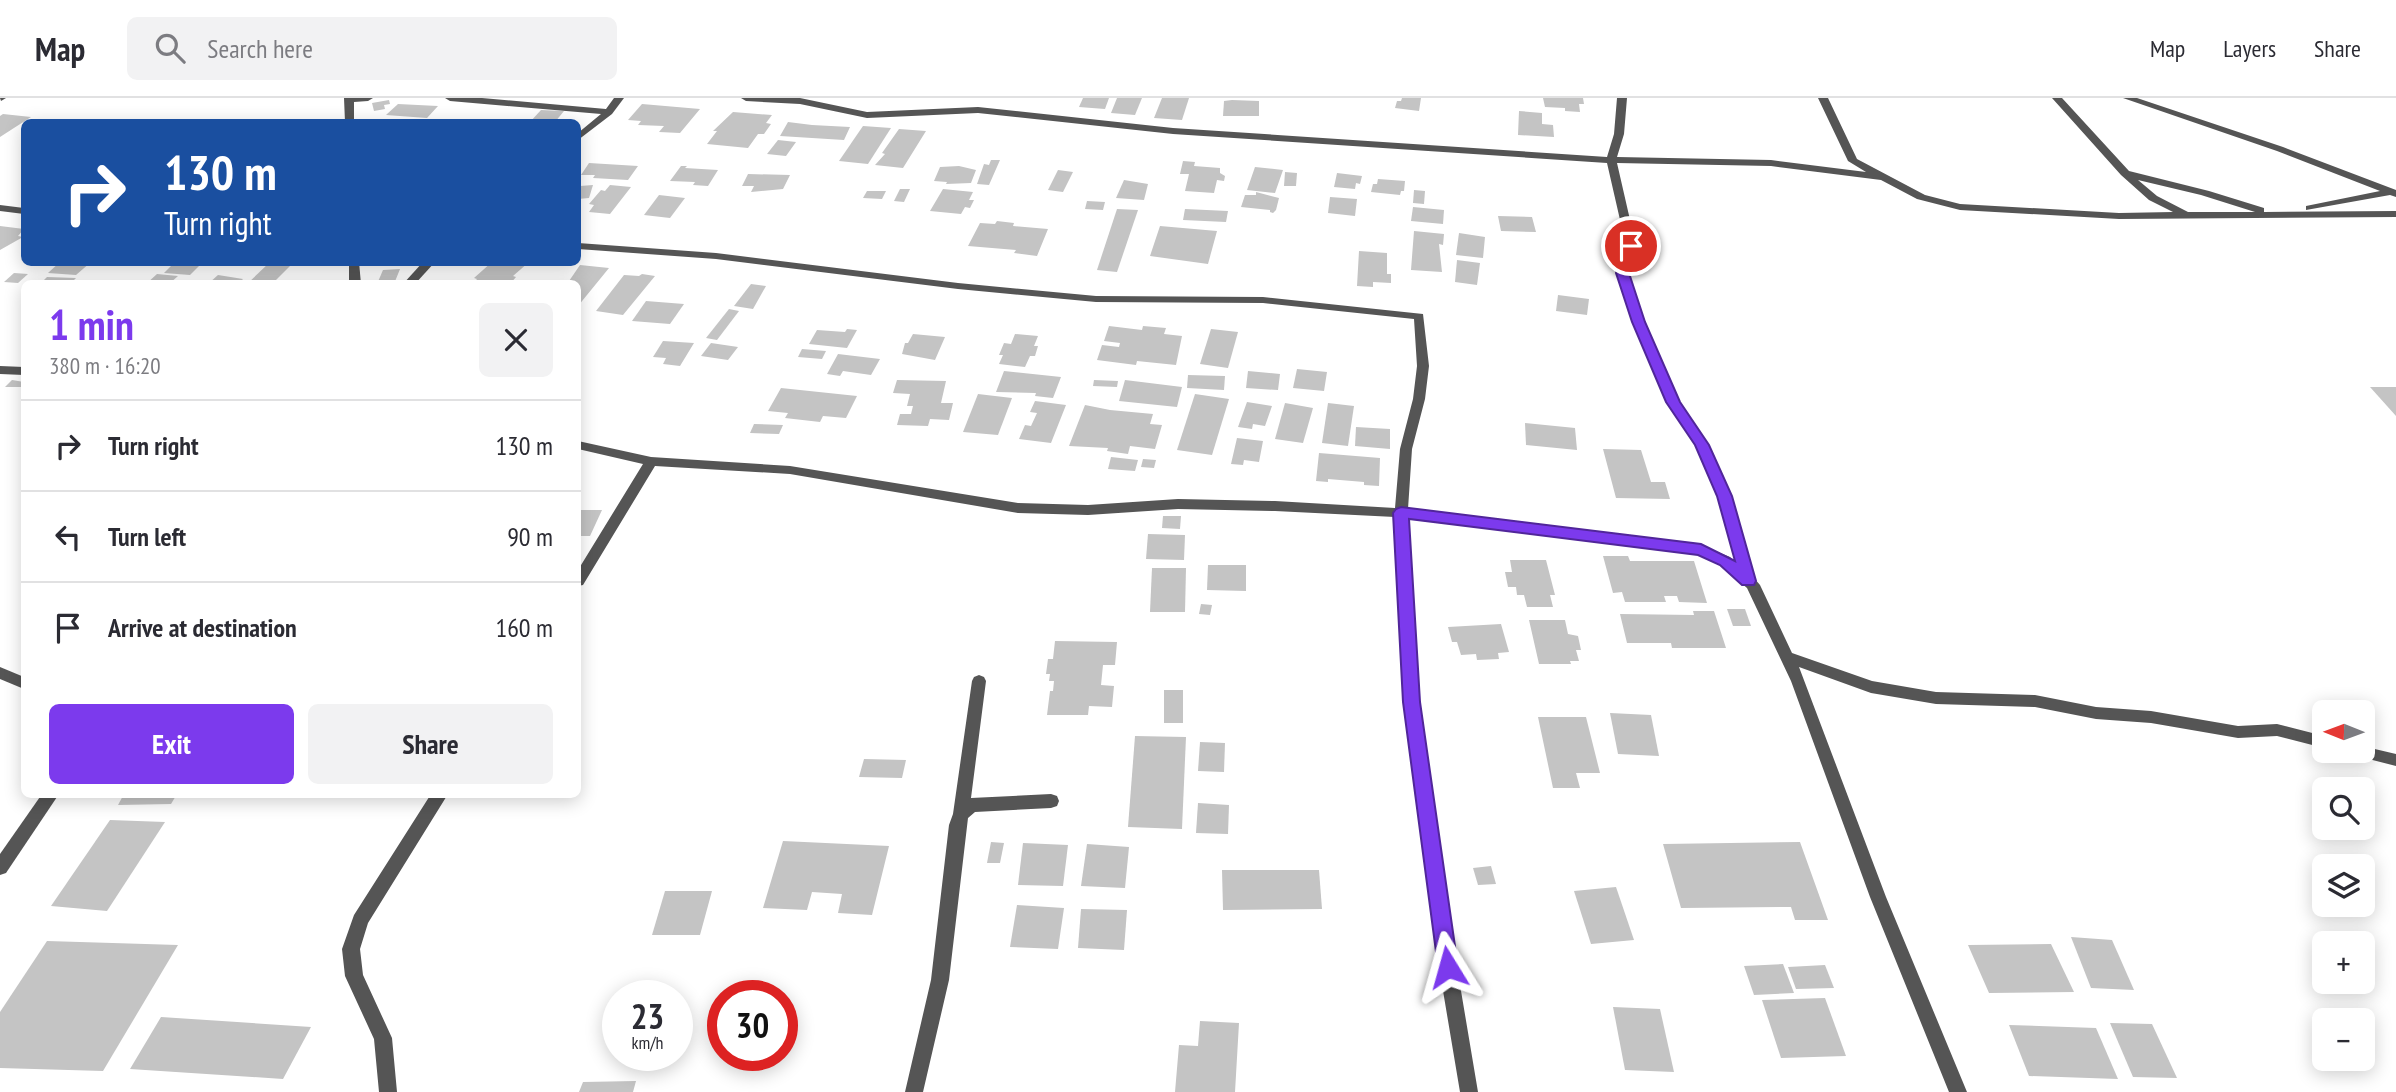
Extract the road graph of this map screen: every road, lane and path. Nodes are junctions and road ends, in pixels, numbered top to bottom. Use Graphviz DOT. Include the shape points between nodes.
graph roads {
  1 [pos="349,98"];
  2 [pos="368,98"];
  3 [pos="450,98"];
  4 [pos="619,98"];
  5 [pos="746,98"];
  6 [pos="1622,98"];
  7 [pos="1823,98"];
  8 [pos="2057,98"];
  9 [pos="2128,98"];
  10 [pos="609,111"];
  11 [pos="350,119"];
  12 [pos="581,134"];
  13 [pos="1611,160"];
  14 [pos="2125,173"];
  15 [pos="1884,177"];
  16 [pos="2394,193"];
  17 [pos="0,208"];
  18 [pos="21,211"];
  19 [pos="2185,214"];
  20 [pos="2276,214"];
  21 [pos="2396,214"];
  22 [pos="581,246"];
  23 [pos="425,266"];
  24 [pos="412,280"];
  25 [pos="0,370"];
  26 [pos="21,371"];
  27 [pos="581,446"];
  28 [pos="651,460"];
  29 [pos="1401,513"];
  30 [pos="581,576"];
  31 [pos="1748,581"];
  32 [pos="1787,657"];
  33 [pos="0,673"];
  34 [pos="979,681"];
  35 [pos="21,682"];
  36 [pos="2312,739"];
  37 [pos="2375,755"];
  38 [pos="2396,760"];
  39 [pos="48,798"];
  40 [pos="437,798"];
  41 [pos="1051,801"];
  42 [pos="961,814"];
  43 [pos="0,868"];
  44 [pos="388,1092"];
  45 [pos="914,1092"];
  46 [pos="1469,1092"];
  47 [pos="1958,1092"];
  1 -- 2 [label="street"];
  1 -- 11 [label="street"];
  3 -- 10 [label="street"];
  4 -- 10 [label="street"];
  5 -- 13 [label="street" via="800,102 867,115 978,110 1173,131"];
  6 -- 13 [label="street"];
  7 -- 15 [label="street" via="1853,161"];
  8 -- 14 [label="street"];
  9 -- 16 [label="street"];
  10 -- 12 [label="street"];
  13 -- 15 [label="street" via="1771,163"];
  13 -- 31 [label="street" via="1631,246 1622,273 1673,402 1702,445 1724,496"];
  14 -- 19 [label="street" via="2153,198"];
  14 -- 20 [label="street"];
  15 -- 19 [label="street" via="1921,197 1960,207 2119,216"];
  16 -- 20 [label="street"];
  17 -- 18 [label="street"];
  19 -- 20 [label="street"];
  20 -- 21 [label="street"];
  22 -- 29 [label="street" via="716,256 1096,299 1263,300 1419,316 1423,366 1406,449"];
  23 -- 24 [label="street"];
  25 -- 26 [label="street"];
  27 -- 28 [label="street"];
  28 -- 29 [label="street" via="790,470 1018,508 1088,510 1178,504"];
  28 -- 30 [label="street"];
  29 -- 31 [label="street" via="1701,550 1725,561"];
  29 -- 46 [label="street" via="1412,702"];
  31 -- 32 [label="street"];
  32 -- 36 [label="street" via="1871,687 1936,698 2035,701 2238,732 2277,730"];
  32 -- 47 [label="street"];
  33 -- 35 [label="street"];
  34 -- 42 [label="street"];
  37 -- 38 [label="street"];
  39 -- 43 [label="street"];
  40 -- 44 [label="street" via="360,920 351,949 354,976 383,1038"];
  41 -- 42 [label="street" via="971,805"];
  42 -- 45 [label="street" via="940,980"];
}
